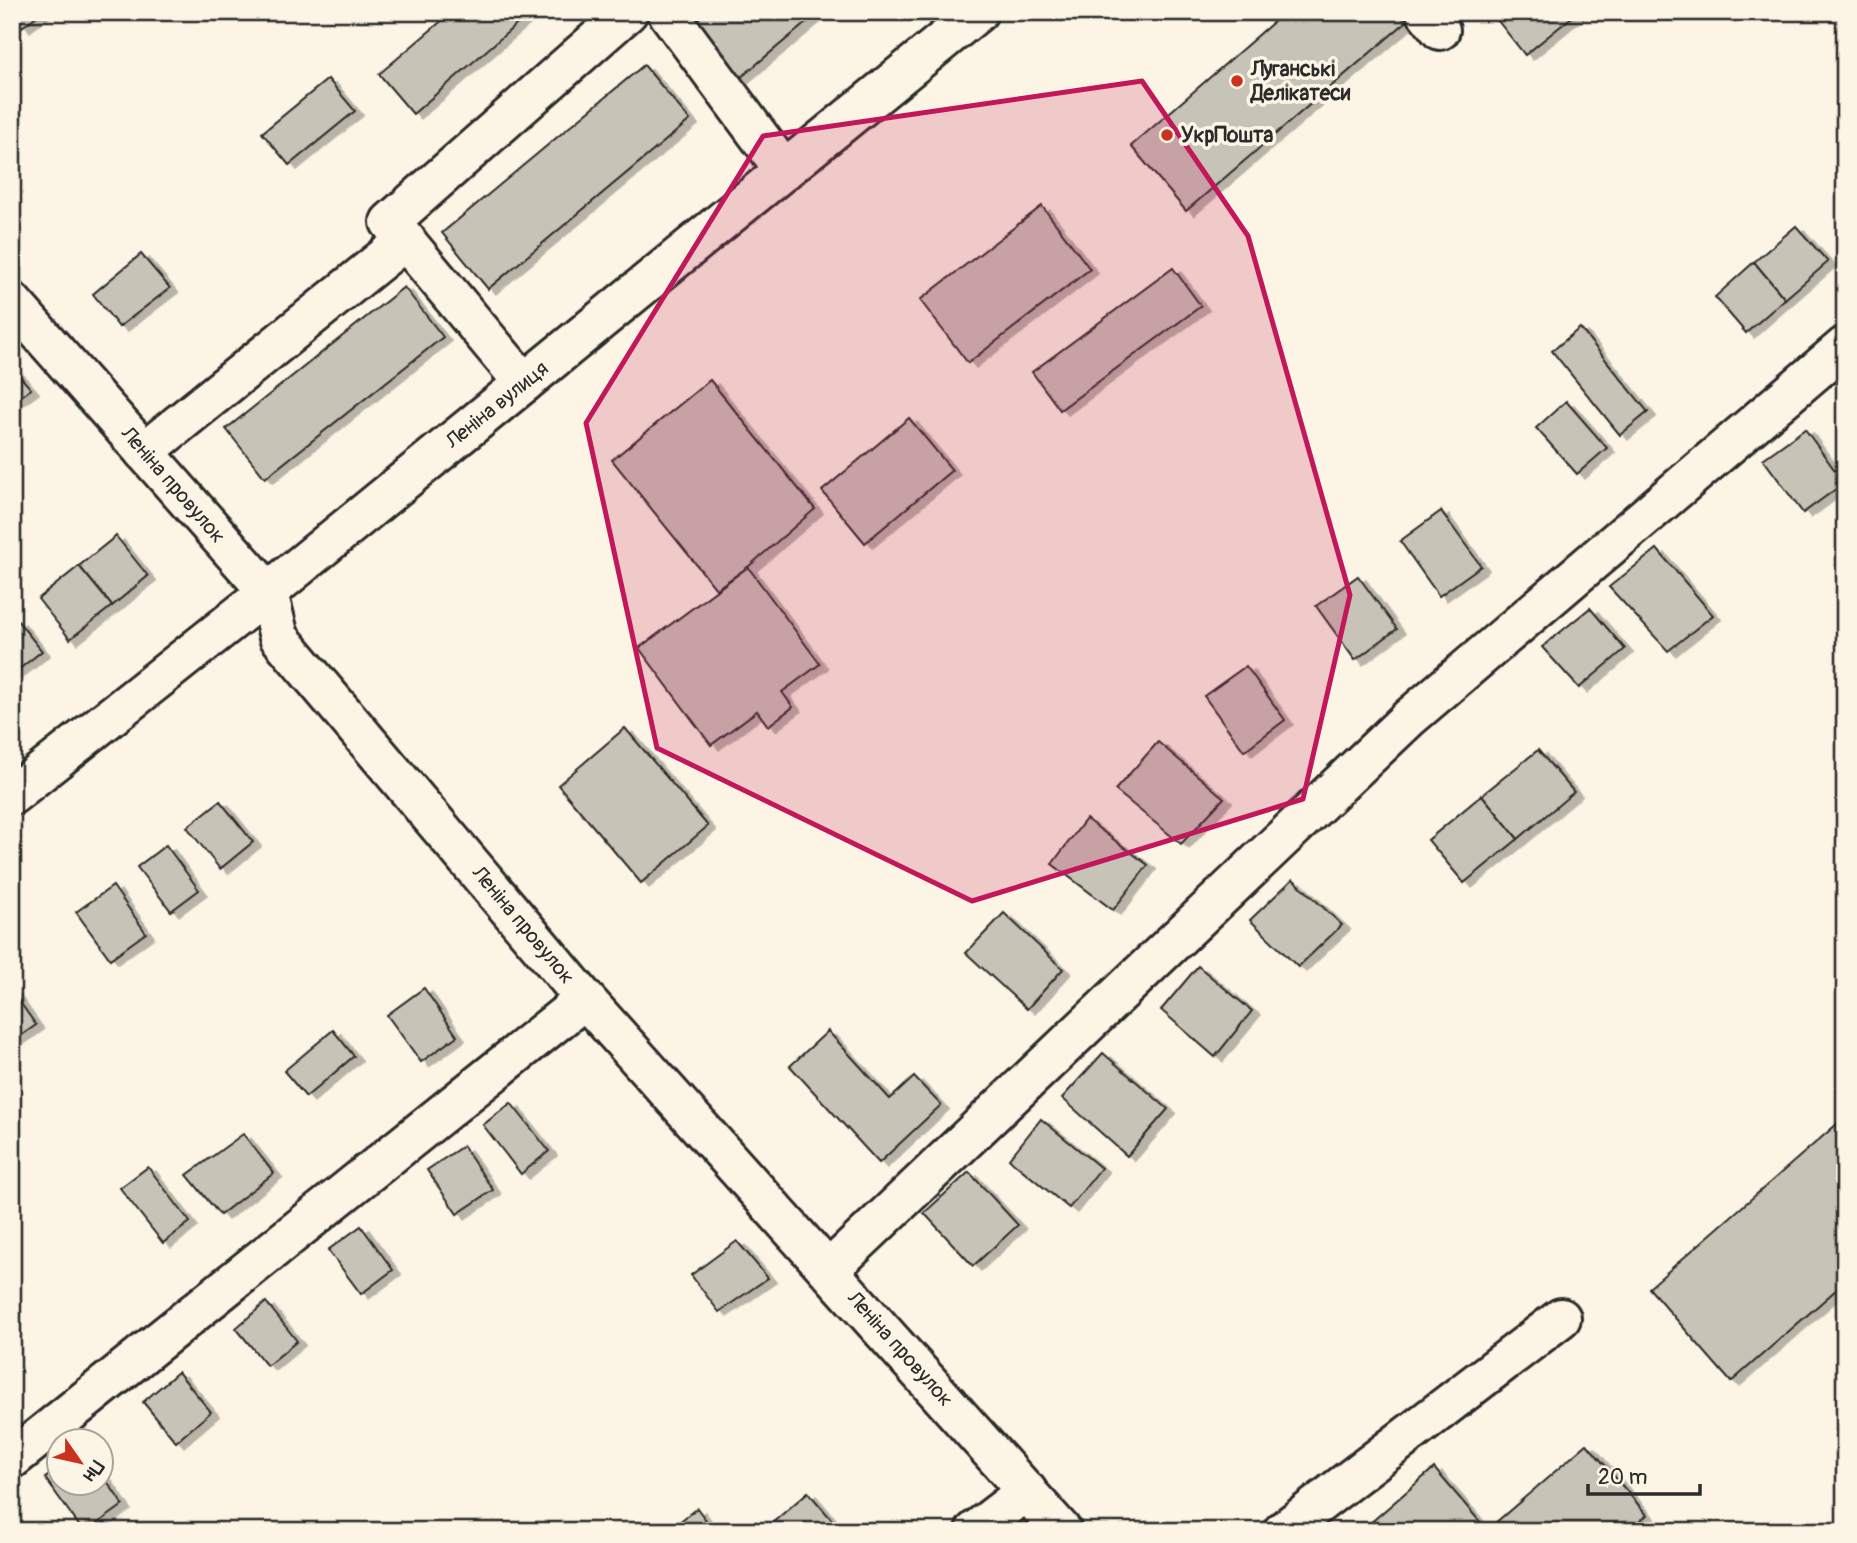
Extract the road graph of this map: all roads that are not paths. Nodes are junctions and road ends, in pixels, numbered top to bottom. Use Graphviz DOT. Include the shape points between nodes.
graph roads {
  1 [pos="628,12"];
  2 [pos="667,12"];
  3 [pos="978,12"];
  4 [pos="784,170"];
  5 [pos="406,240"];
  6 [pos="12,302"];
  7 [pos="1845,346"];
  8 [pos="524,383"];
  9 [pos="144,452"];
  10 [pos="268,592"];
  11 [pos="12,795"];
  12 [pos="585,999"];
  13 [pos="829,1270"];
  14 [pos="1561,1318"];
  15 [pos="12,1459"];
  16 [pos="1027,1491"];
  17 [pos="975,1531"];
  18 [pos="1062,1531"];
  19 [pos="1283,1531"];
  1 -- 5 [label="street" via="390,222"];
  2 -- 4 [label="street"];
  3 -- 4 [label="street, Леніна вулиця"];
  4 -- 8 [label="street, Леніна вулиця"];
  5 -- 8 [label="street"];
  5 -- 9 [label="street"];
  6 -- 9 [label="street, Леніна провулок"];
  7 -- 13 [label="street" via="1409,718"];
  8 -- 10 [label="street, Леніна вулиця"];
  9 -- 10 [label="street, Леніна провулок"];
  10 -- 11 [label="street, Леніна вулиця"];
  10 -- 12 [label="street, Леніна провулок" via="279,637"];
  12 -- 13 [label="street, Леніна провулок"];
  12 -- 15 [label="street"];
  13 -- 16 [label="street, Леніна провулок"];
  14 -- 19 [label="street"];
  16 -- 17 [label="street"];
  16 -- 18 [label="street, Леніна провулок"];
}
